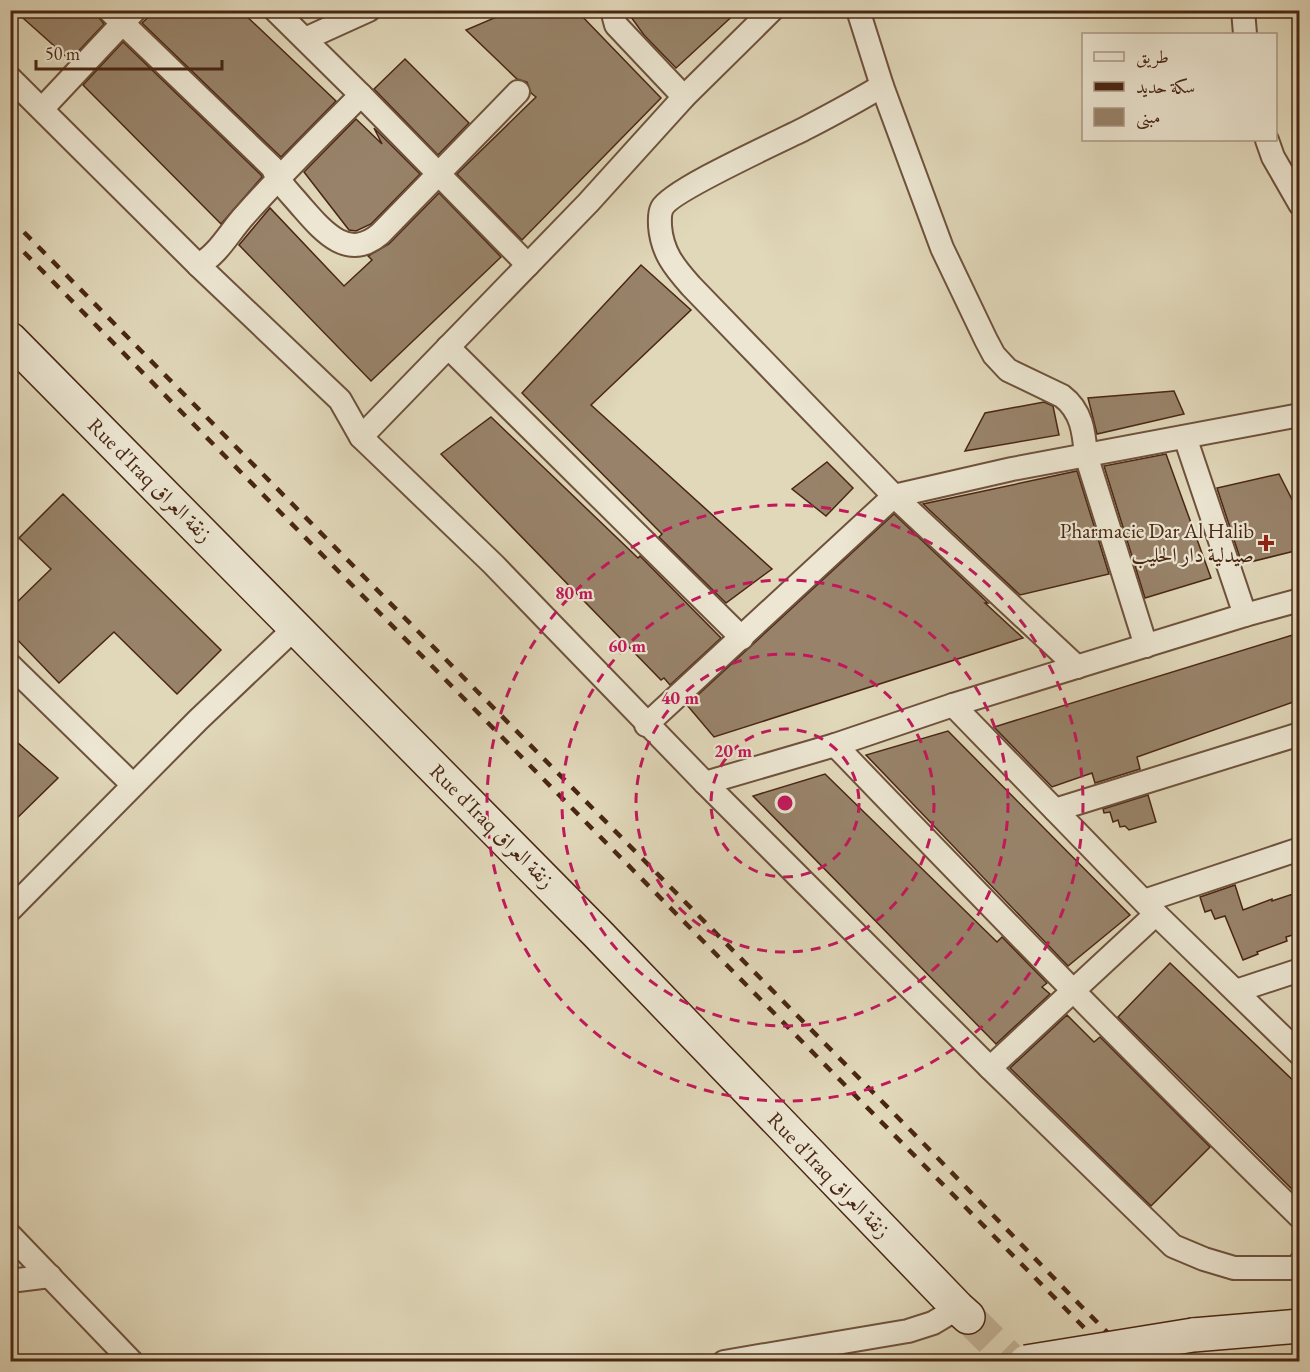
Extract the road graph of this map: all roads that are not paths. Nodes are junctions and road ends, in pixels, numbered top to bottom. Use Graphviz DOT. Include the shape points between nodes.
graph roads {
  1 [pos="275,10"];
  2 [pos="369,10"];
  3 [pos="612,10"];
  4 [pos="772,10"];
  5 [pos="858,10"];
  6 [pos="1243,10"];
  7 [pos="122,15"];
  8 [pos="1245,33"];
  9 [pos="305,39"];
  10 [pos="10,78"];
  11 [pos="882,86"];
  12 [pos="518,92"];
  13 [pos="361,95"];
  14 [pos="684,97"];
  15 [pos="42,109"];
  16 [pos="1267,141"];
  17 [pos="438,174"];
  18 [pos="277,179"];
  19 [pos="1299,204"];
  20 [pos="528,265"];
  21 [pos="198,266"];
  22 [pos="10,339"];
  23 [pos="448,347"];
  24 [pos="1298,422"];
  25 [pos="361,437"];
  26 [pos="1185,437"];
  27 [pos="1086,455"];
  28 [pos="894,496"];
  29 [pos="1299,600"];
  30 [pos="1245,615"];
  31 [pos="296,627"];
  32 [pos="742,638"];
  33 [pos="1146,646"];
  34 [pos="10,665"];
  35 [pos="1077,667"];
  36 [pos="953,705"];
  37 [pos="646,725"];
  38 [pos="1299,734"];
  39 [pos="835,745"];
  40 [pos="705,783"];
  41 [pos="133,785"];
  42 [pos="1054,810"];
  43 [pos="1299,849"];
  44 [pos="1150,907"];
  45 [pos="10,910"];
  46 [pos="1299,970"];
  47 [pos="1072,991"];
  48 [pos="1236,991"];
  49 [pos="1299,1054"];
  50 [pos="990,1068"];
  51 [pos="1299,1217"];
  52 [pos="10,1235"];
  53 [pos="1298,1267"];
  54 [pos="50,1276"];
  55 [pos="10,1281"];
  56 [pos="963,1312"];
  57 [pos="1299,1326"];
  58 [pos="132,1362"];
  59 [pos="724,1362"];
  60 [pos="1026,1362"];
  1 -- 9 [label="street"];
  2 -- 9 [label="street"];
  3 -- 14 [label="street" via="616,26"];
  4 -- 14 [label="street"];
  5 -- 11 [label="street"];
  6 -- 8 [label="street"];
  7 -- 15 [label="street"];
  7 -- 18 [label="street" via="272,166"];
  9 -- 13 [label="street"];
  10 -- 15 [label="street"];
  11 -- 27 [label="street" via="942,248 994,355 1008,370 1070,402 1082,424"];
  11 -- 28 [label="street" via="697,183 668,201 659,218 666,255 675,269"];
  12 -- 17 [label="street"];
  13 -- 17 [label="street"];
  13 -- 18 [label="street"];
  14 -- 20 [label="street"];
  15 -- 21 [label="street"];
  16 -- 19 [label="street"];
  17 -- 18 [label="street" via="380,234 358,246 346,244 321,229"];
  17 -- 20 [label="street"];
  18 -- 21 [label="street" via="207,261"];
  20 -- 23 [label="street"];
  21 -- 25 [label="street" via="340,400"];
  22 -- 31 [label="street, Rue d'Iraq زنقة العراق"];
  23 -- 25 [label="street"];
  23 -- 32 [label="street"];
  24 -- 26 [label="street"];
  25 -- 37 [label="street" via="493,564"];
  26 -- 27 [label="street"];
  26 -- 30 [label="street"];
  27 -- 28 [label="street"];
  27 -- 33 [label="street"];
  28 -- 32 [label="street"];
  28 -- 35 [label="street"];
  29 -- 30 [label="street"];
  30 -- 33 [label="street"];
  31 -- 41 [label="street"];
  31 -- 56 [label="street, Rue d'Iraq زنقة العراق"];
  32 -- 37 [label="street"];
  33 -- 35 [label="street"];
  34 -- 41 [label="street"];
  35 -- 36 [label="street"];
  36 -- 39 [label="street"];
  36 -- 42 [label="street"];
  37 -- 40 [label="street"];
  38 -- 42 [label="street"];
  39 -- 40 [label="street"];
  39 -- 47 [label="street"];
  40 -- 50 [label="street"];
  41 -- 45 [label="street"];
  42 -- 44 [label="street"];
  43 -- 44 [label="street"];
  44 -- 47 [label="street"];
  44 -- 48 [label="street"];
  46 -- 48 [label="street"];
  47 -- 50 [label="street"];
  47 -- 51 [label="street"];
  48 -- 49 [label="street"];
  50 -- 53 [label="street" via="1173,1246 1234,1268"];
  52 -- 54 [label="street"];
  54 -- 55 [label="street"];
  54 -- 58 [label="street"];
  56 -- 59 [label="street" via="908,1331"];
  57 -- 60 [label="street, bridge" via="1193,1335"];
}
